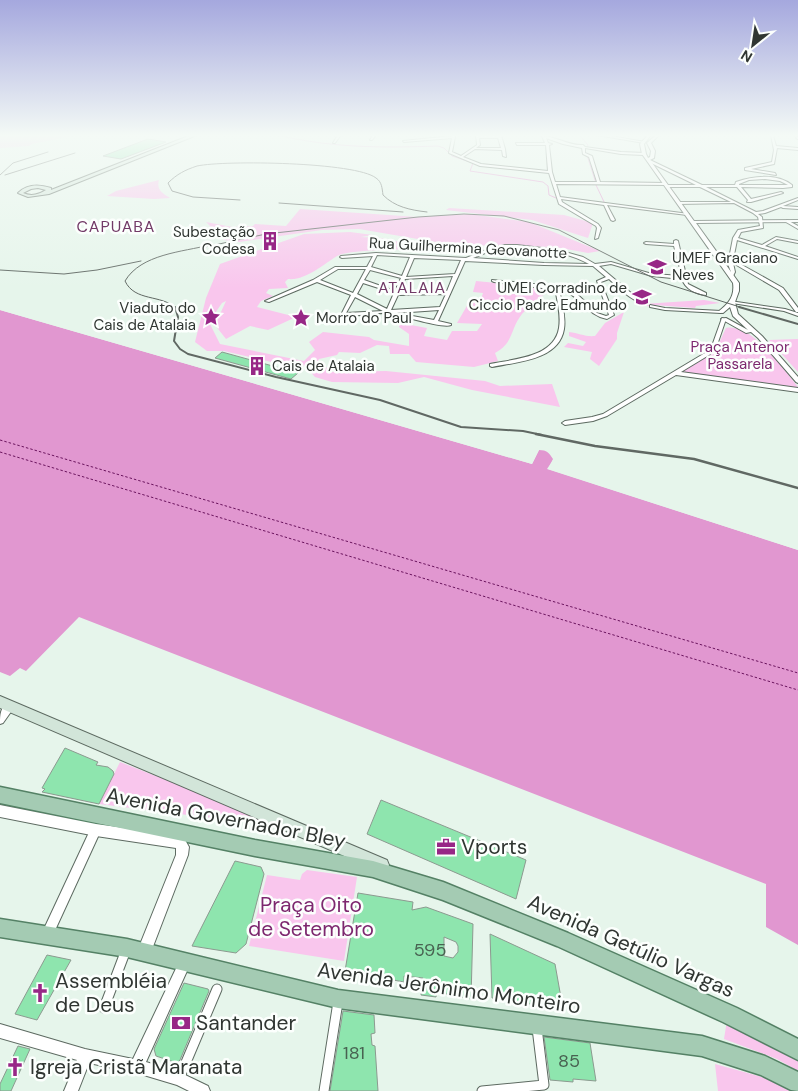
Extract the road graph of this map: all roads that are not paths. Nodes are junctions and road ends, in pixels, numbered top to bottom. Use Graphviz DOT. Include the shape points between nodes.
graph roads {
  1 [pos="48,186"];
  2 [pos="68,186"];
  3 [pos="555,186"];
  4 [pos="667,186"];
  5 [pos="699,186"];
  6 [pos="738,186"];
  7 [pos="790,186"];
  8 [pos="43,187"];
  9 [pos="781,193"];
  10 [pos="42,194"];
  11 [pos="559,198"];
  12 [pos="798,199"];
  13 [pos="751,201"];
  14 [pos="679,203"];
  15 [pos="735,203"];
  16 [pos="605,204"];
  17 [pos="780,207"];
  18 [pos="798,208"];
  19 [pos="756,213"];
  20 [pos="687,214"];
  21 [pos="613,220"];
  22 [pos="788,221"];
  23 [pos="798,221"];
  24 [pos="692,222"];
  25 [pos="762,222"];
  26 [pos="798,228"];
  27 [pos="596,238"];
  28 [pos="735,238"];
  29 [pos="798,242"];
  30 [pos="646,243"];
  31 [pos="763,246"];
  32 [pos="798,250"];
  33 [pos="376,254"];
  34 [pos="788,255"];
  35 [pos="342,257"];
  36 [pos="412,257"];
  37 [pos="798,258"];
  38 [pos="464,260"];
  39 [pos="731,260"];
  40 [pos="593,265"];
  41 [pos="368,268"];
  42 [pos="456,275"];
  43 [pos="731,275"];
  44 [pos="403,278"];
  45 [pos="608,278"];
  46 [pos="685,278"];
  47 [pos="317,280"];
  48 [pos="494,280"];
  49 [pos="361,281"];
  50 [pos="562,288"];
  51 [pos="449,292"];
  52 [pos="396,293"];
  53 [pos="352,294"];
  54 [pos="704,294"];
  55 [pos="266,300"];
  56 [pos="732,302"];
  57 [pos="645,303"];
  58 [pos="652,306"];
  59 [pos="442,308"];
  60 [pos="388,312"];
  61 [pos="797,313"];
  62 [pos="735,315"];
  63 [pos="722,316"];
  64 [pos="435,322"];
  65 [pos="449,325"];
  66 [pos="721,328"];
  67 [pos="749,332"];
  68 [pos="764,342"];
  69 [pos="492,365"];
  70 [pos="676,372"];
  71 [pos="798,381"];
  72 [pos="798,390"];
  73 [pos="565,423"];
  74 [pos="5,704"];
  75 [pos="0,720"];
  76 [pos="0,795"];
  77 [pos="0,811"];
  78 [pos="96,830"];
  79 [pos="443,890"];
  80 [pos="0,928"];
  81 [pos="46,936"];
  82 [pos="136,950"];
  83 [pos="185,962"];
  84 [pos="217,990"];
  85 [pos="338,999"];
  86 [pos="104,1008"];
  87 [pos="537,1026"];
  88 [pos="0,1031"];
  89 [pos="798,1050"];
  90 [pos="85,1056"];
  91 [pos="137,1066"];
  92 [pos="179,1079"];
  93 [pos="798,1083"];
  94 [pos="71,1091"];
  95 [pos="203,1091"];
  96 [pos="324,1091"];
  97 [pos="482,1091"];
  1 -- 8 [label="main road"];
  2 -- 10 [label="main road"];
  3 -- 11 [label="street"];
  4 -- 14 [label="street"];
  5 -- 6 [label="street"];
  5 -- 15 [label="street"];
  6 -- 7 [label="street"];
  6 -- 13 [label="street"];
  8 -- 10 [label="main road" via="49,190"];
  8 -- 10 [label="main road" via="20,193 28,196"];
  9 -- 13 [label="street"];
  11 -- 16 [label="street"];
  11 -- 27 [label="street" via="564,206 597,225"];
  12 -- 17 [label="street"];
  13 -- 15 [label="street"];
  14 -- 15 [label="street"];
  14 -- 20 [label="street"];
  15 -- 19 [label="street"];
  16 -- 20 [label="street"];
  16 -- 21 [label="street"];
  17 -- 18 [label="street"];
  17 -- 19 [label="street"];
  19 -- 25 [label="street"];
  20 -- 24 [label="street"];
  22 -- 23 [label="street"];
  22 -- 25 [label="street"];
  22 -- 26 [label="street"];
  24 -- 25 [label="street"];
  24 -- 43 [label="street"];
  25 -- 28 [label="street" via="762,227 739,231"];
  28 -- 31 [label="street"];
  28 -- 39 [label="street"];
  29 -- 31 [label="street" via="776,238"];
  30 -- 46 [label="street" via="676,243"];
  31 -- 34 [label="street"];
  32 -- 34 [label="street"];
  33 -- 35 [label="street, Rua Guilhermina Geovanotte"];
  33 -- 36 [label="street, Rua Guilhermina Geovanotte"];
  33 -- 41 [label="street"];
  34 -- 37 [label="street"];
  36 -- 38 [label="street, Rua Guilhermina Geovanotte"];
  36 -- 44 [label="street"];
  38 -- 40 [label="street, Rua Guilhermina Geovanotte"];
  38 -- 40 [label="street" via="497,248 523,247 559,252"];
  38 -- 42 [label="street"];
  39 -- 43 [label="street"];
  39 -- 61 [label="street" via="781,289"];
  40 -- 45 [label="street"];
  40 -- 46 [label="street, Rua Guilhermina Geovanotte" via="615,264 636,272"];
  41 -- 44 [label="street"];
  41 -- 47 [label="street" via="334,269"];
  41 -- 49 [label="street"];
  42 -- 44 [label="street"];
  42 -- 51 [label="street"];
  43 -- 56 [label="street" via="737,288"];
  44 -- 52 [label="street"];
  45 -- 50 [label="street" via="599,281 612,315 609,318 598,316 572,292"];
  45 -- 57 [label="street"];
  46 -- 54 [label="street" via="689,287"];
  47 -- 53 [label="street"];
  47 -- 55 [label="street"];
  48 -- 50 [label="street"];
  49 -- 52 [label="street"];
  49 -- 53 [label="street"];
  50 -- 69 [label="street" via="558,293 563,313 562,328 553,346 541,355"];
  51 -- 52 [label="street"];
  51 -- 59 [label="street"];
  52 -- 60 [label="street"];
  53 -- 60 [label="street"];
  53 -- 60 [label="street" via="343,315"];
  56 -- 61 [label="street"];
  56 -- 62 [label="street"];
  56 -- 63 [label="street"];
  58 -- 63 [label="street"];
  59 -- 60 [label="street"];
  59 -- 64 [label="street"];
  60 -- 64 [label="street"];
  62 -- 63 [label="street" via="735,319"];
  62 -- 68 [label="street"];
  63 -- 66 [label="street"];
  63 -- 67 [label="street"];
  64 -- 65 [label="street"];
  66 -- 67 [label="street" via="733,326"];
  66 -- 70 [label="street" via="710,352"];
  67 -- 68 [label="street"];
  68 -- 71 [label="street"];
  70 -- 72 [label="street"];
  70 -- 73 [label="street" via="602,417"];
  74 -- 75 [label="street"];
  74 -- 79 [label="main road"];
  76 -- 79 [label="main road, Avenida Governador Bley" via="373,869"];
  77 -- 78 [label="street, Avenida Governador Bley"];
  78 -- 81 [label="street"];
  78 -- 82 [label="street, Avenida Governador Bley" via="182,844 182,855"];
  79 -- 89 [label="main road, Avenida Getúlio Vargas" via="562,939"];
  80 -- 81 [label="main road, Avenida Jerônimo Monteiro"];
  81 -- 82 [label="main road, Avenida Jerônimo Monteiro"];
  82 -- 83 [label="main road, Avenida Jerônimo Monteiro"];
  82 -- 86 [label="street"];
  83 -- 85 [label="main road, Avenida Jerônimo Monteiro"];
  83 -- 91 [label="street"];
  84 -- 92 [label="street"];
  85 -- 87 [label="main road, Avenida Jerônimo Monteiro"];
  85 -- 96 [label="street"];
  87 -- 93 [label="main road, Avenida Jerônimo Monteiro" via="702,1046 765,1066"];
  87 -- 97 [label="street" via="544,1085"];
  88 -- 90 [label="street"];
  90 -- 91 [label="street"];
  90 -- 94 [label="street"];
  91 -- 92 [label="street"];
  92 -- 95 [label="street"];
}
